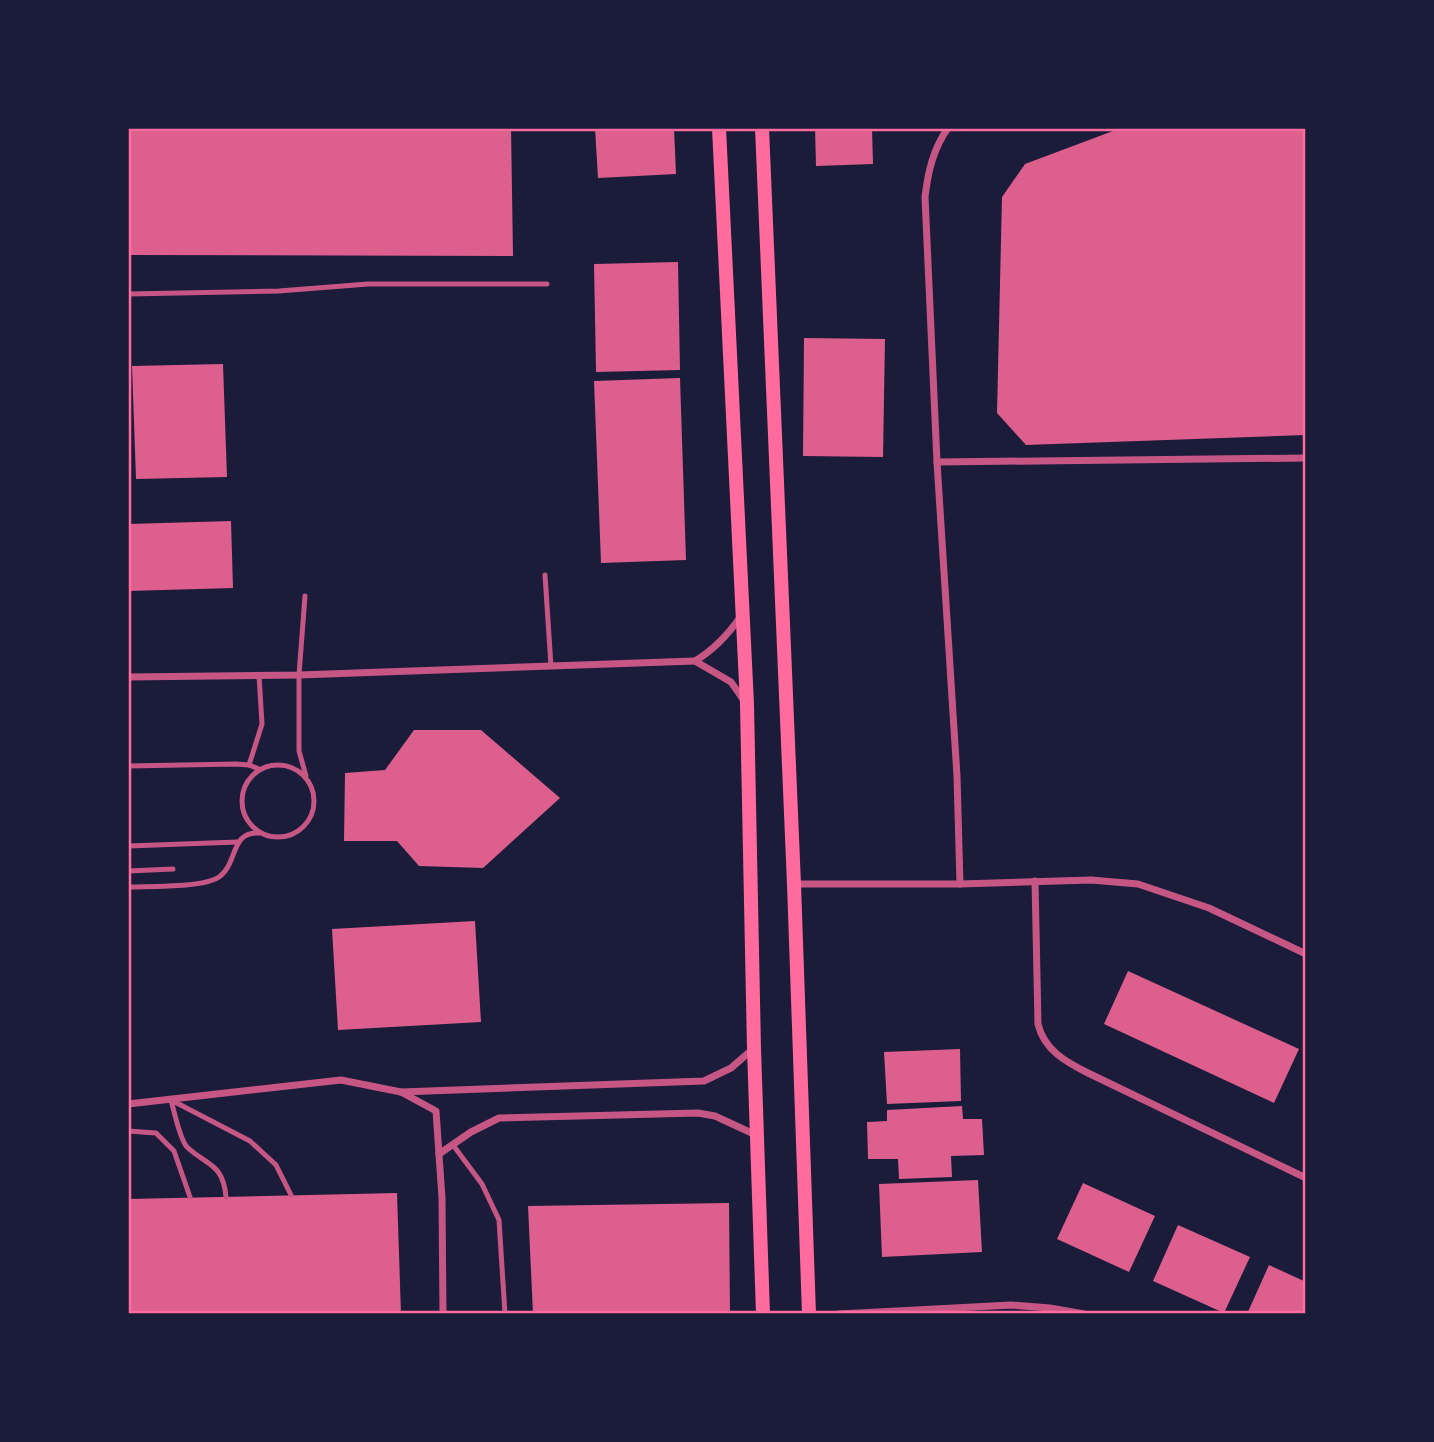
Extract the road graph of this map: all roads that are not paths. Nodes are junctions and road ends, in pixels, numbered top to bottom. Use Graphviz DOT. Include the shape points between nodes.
graph roads {
  1 [pos="719,128"];
  2 [pos="762,128"];
  3 [pos="948,128"];
  4 [pos="547,284"];
  5 [pos="128,294"];
  6 [pos="1306,457"];
  7 [pos="937,462"];
  8 [pos="545,575"];
  9 [pos="305,596"];
  10 [pos="742,616"];
  11 [pos="695,660"];
  12 [pos="551,666"];
  13 [pos="299,675"];
  14 [pos="259,676"];
  15 [pos="128,677"];
  16 [pos="747,704"];
  17 [pos="249,765"];
  18 [pos="128,766"];
  19 [pos="259,769"];
  20 [pos="306,776"];
  21 [pos="261,833"];
  22 [pos="238,842"];
  23 [pos="128,846"];
  24 [pos="173,869"];
  25 [pos="128,871"];
  26 [pos="1035,881"];
  27 [pos="794,884"];
  28 [pos="960,884"];
  29 [pos="128,887"];
  30 [pos="1306,954"];
  31 [pos="754,1048"];
  32 [pos="401,1092"];
  33 [pos="170,1100"];
  34 [pos="128,1104"];
  35 [pos="128,1131"];
  36 [pos="758,1136"];
  37 [pos="453,1145"];
  38 [pos="439,1154"];
  39 [pos="1306,1178"];
  40 [pos="290,1195"];
  41 [pos="226,1197"];
  42 [pos="190,1198"];
  43 [pos="443,1314"];
  44 [pos="505,1314"];
  45 [pos="763,1314"];
  46 [pos="809,1314"];
  47 [pos="839,1314"];
  48 [pos="1084,1314"];
  1 -- 10 [label="main road"];
  2 -- 27 [label="main road"];
  3 -- 7 [label="street" via="933,154 925,197"];
  4 -- 5 [label="lane" via="369,284"];
  6 -- 7 [label="street"];
  7 -- 28 [label="street"];
  8 -- 12 [label="lane"];
  9 -- 13 [label="lane"];
  10 -- 11 [label="street" via="726,637"];
  10 -- 16 [label="main road"];
  11 -- 12 [label="street"];
  11 -- 16 [label="street" via="731,682"];
  12 -- 13 [label="street"];
  13 -- 14 [label="street"];
  13 -- 20 [label="lane" via="299,751"];
  14 -- 15 [label="street"];
  14 -- 17 [label="lane" via="262,724"];
  16 -- 31 [label="main road"];
  17 -- 18 [label="lane"];
  17 -- 19 [label="lane"];
  19 -- 20 [label="lane" via="284,764"];
  19 -- 21 [label="lane" via="249,778 241,802 251,825"];
  20 -- 21 [label="lane" via="315,800 307,823 286,836"];
  21 -- 22 [label="lane" via="247,834"];
  22 -- 23 [label="lane"];
  22 -- 29 [label="lane" via="221,876 208,883"];
  24 -- 25 [label="lane"];
  26 -- 28 [label="street"];
  26 -- 30 [label="street" via="1138,884 1209,908"];
  26 -- 39 [label="street" via="1038,1024 1057,1055"];
  27 -- 28 [label="street"];
  27 -- 46 [label="main road"];
  31 -- 32 [label="street" via="731,1068 704,1081"];
  31 -- 36 [label="main road"];
  32 -- 33 [label="street" via="341,1080"];
  32 -- 38 [label="street" via="436,1111"];
  33 -- 34 [label="street"];
  33 -- 40 [label="lane" via="250,1141 276,1165"];
  33 -- 41 [label="lane" via="185,1146 210,1162 225,1181"];
  35 -- 42 [label="lane" via="156,1133 174,1151"];
  36 -- 37 [label="street" via="698,1113 499,1118"];
  36 -- 45 [label="main road"];
  37 -- 38 [label="street"];
  37 -- 44 [label="lane" via="482,1184 499,1220"];
  38 -- 43 [label="street"];
  47 -- 48 [label="street" via="1011,1305"];
}
